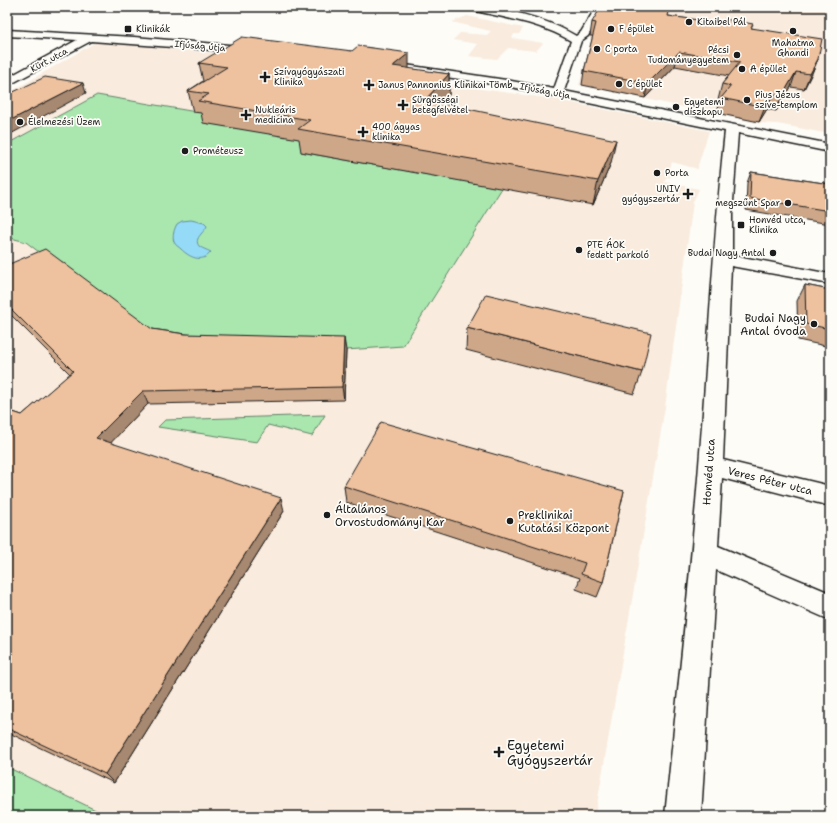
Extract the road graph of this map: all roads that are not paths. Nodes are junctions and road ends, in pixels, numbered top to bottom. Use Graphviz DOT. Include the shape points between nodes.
graph roads {
  1 [pos="471,7"];
  2 [pos="600,7"];
  3 [pos="7,33"];
  4 [pos="566,34"];
  5 [pos="585,34"];
  6 [pos="90,37"];
  7 [pos="576,40"];
  8 [pos="262,51"];
  9 [pos="366,63"];
  10 [pos="7,83"];
  11 [pos="558,93"];
  12 [pos="732,128"];
  13 [pos="830,148"];
  14 [pos="723,259"];
  15 [pos="830,279"];
  16 [pos="711,466"];
  17 [pos="830,496"];
  18 [pos="704,552"];
  19 [pos="830,607"];
  20 [pos="683,816"];
  1 -- 4 [label="street" via="538,22"];
  2 -- 5 [label="street"];
  3 -- 6 [label="street, Ifjúság útja"];
  4 -- 5 [label="street"];
  4 -- 7 [label="street"];
  5 -- 7 [label="street"];
  6 -- 8 [label="street, Ifjúság útja"];
  6 -- 10 [label="street, Kürt utca"];
  7 -- 11 [label="street"];
  9 -- 11 [label="street, Ifjúság útja"];
  11 -- 12 [label="street, Ifjúság útja"];
  12 -- 13 [label="street, Ifjúság útja"];
  12 -- 14 [label="street, Honvéd utca" via="724,215"];
  14 -- 15 [label="street"];
  14 -- 16 [label="street, Honvéd utca"];
  16 -- 17 [label="street, Veres Péter utca"];
  16 -- 18 [label="street, Honvéd utca"];
  18 -- 19 [label="street"];
  18 -- 20 [label="street, Honvéd utca"];
}
